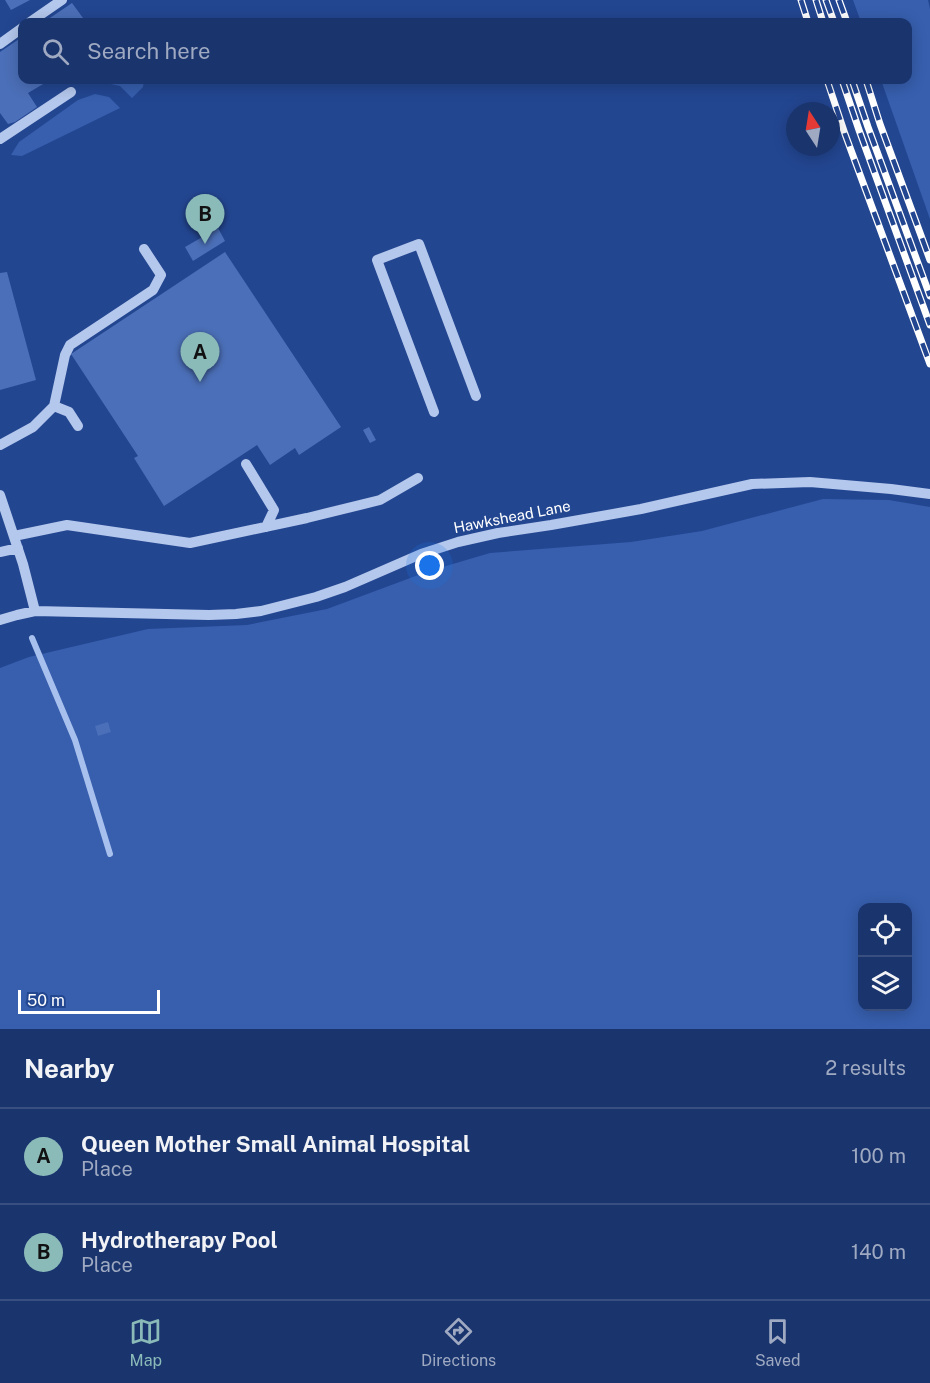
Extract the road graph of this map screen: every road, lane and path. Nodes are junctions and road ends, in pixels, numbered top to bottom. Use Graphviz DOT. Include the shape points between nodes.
graph roads {
  1 [pos="62,0"];
  2 [pos="36,18"];
  3 [pos="18,31"];
  4 [pos="0,44"];
  5 [pos="71,92"];
  6 [pos="0,139"];
  7 [pos="144,249"];
  8 [pos="476,396"];
  9 [pos="54,406"];
  10 [pos="434,412"];
  11 [pos="78,426"];
  12 [pos="0,445"];
  13 [pos="246,464"];
  14 [pos="418,478"];
  15 [pos="930,494"];
  16 [pos="0,495"];
  17 [pos="266,527"];
  18 [pos="14,536"];
  19 [pos="18,548"];
  20 [pos="0,552"];
  21 [pos="35,611"];
  22 [pos="0,620"];
  1 -- 2 [label="street"];
  3 -- 4 [label="street"];
  5 -- 6 [label="street"];
  7 -- 9 [label="street" via="161,275 153,290 70,345 64,355"];
  8 -- 10 [label="street" via="419,244 376,260"];
  9 -- 11 [label="street" via="69,412"];
  9 -- 12 [label="street" via="33,427"];
  13 -- 17 [label="street" via="274,510"];
  14 -- 17 [label="street" via="380,500"];
  15 -- 21 [label="street, Hawkshead Lane" via="810,482 752,484 458,542 316,597 261,611 209,615"];
  16 -- 18 [label="street"];
  17 -- 18 [label="street" via="209,534 190,543 84,523"];
  18 -- 19 [label="street"];
  19 -- 20 [label="street"];
  19 -- 21 [label="street"];
  21 -- 22 [label="street, Hawkshead Lane"];
}
